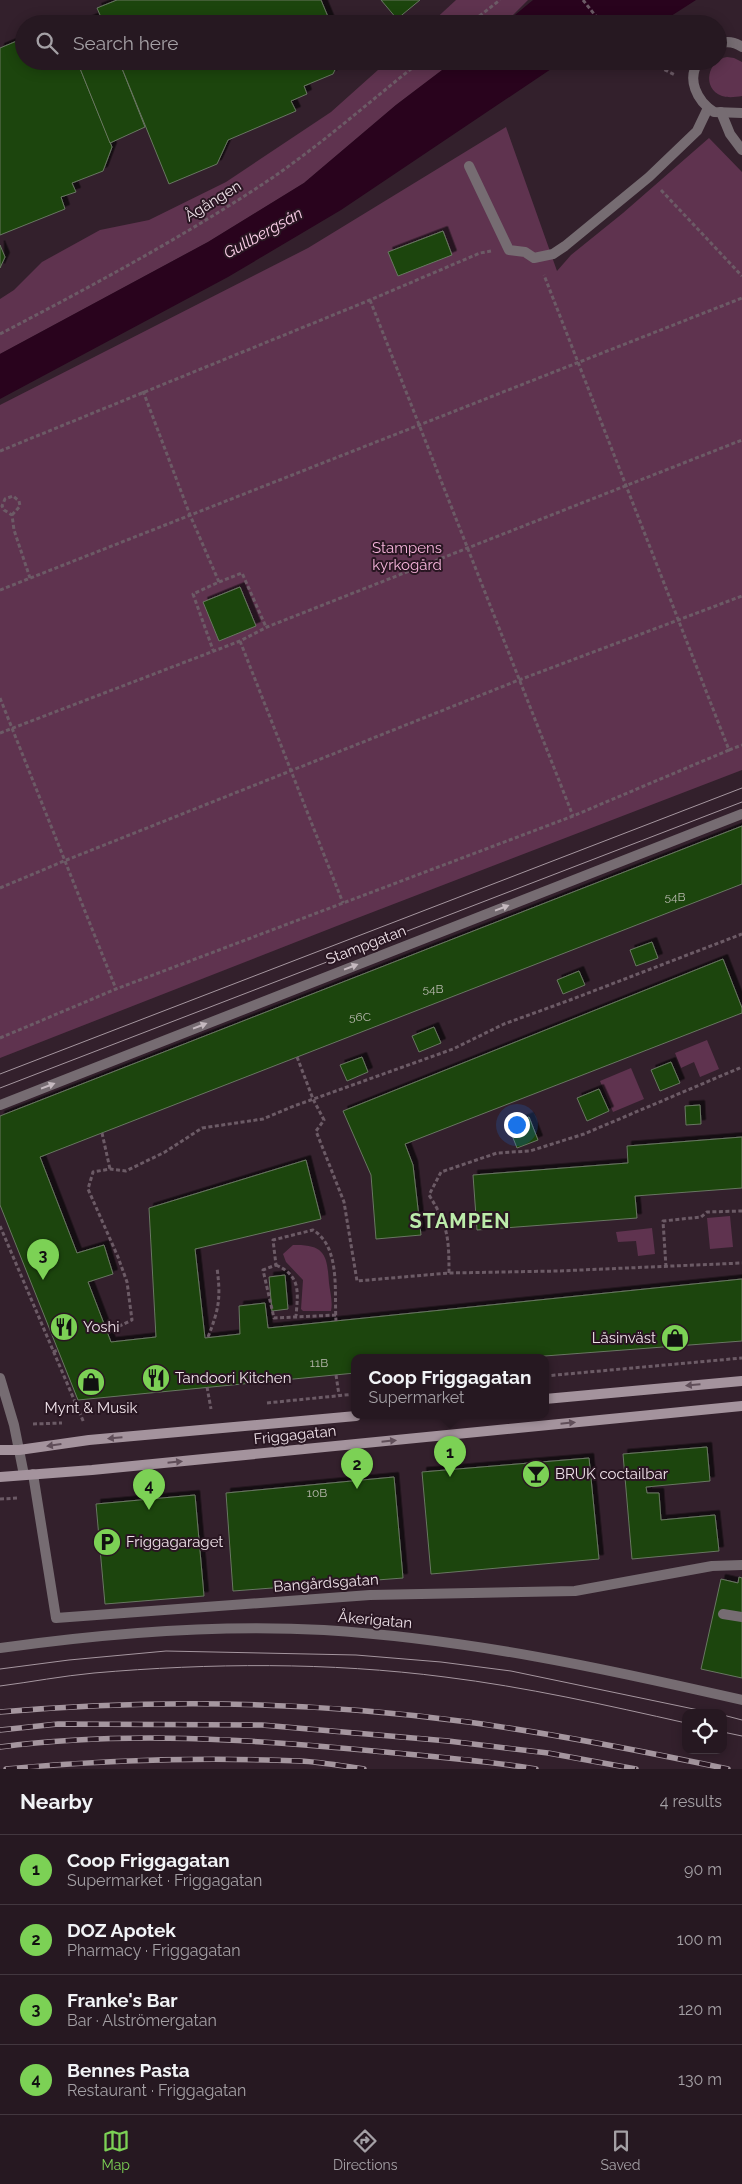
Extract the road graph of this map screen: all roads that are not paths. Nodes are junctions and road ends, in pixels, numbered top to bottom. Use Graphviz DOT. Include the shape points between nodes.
graph roads {
  1 [pos="727,42"];
  2 [pos="742,46"];
  3 [pos="694,70"];
  4 [pos="708,108"];
  5 [pos="722,112"];
  6 [pos="742,113"];
  7 [pos="742,150"];
  8 [pos="469,166"];
  9 [pos="742,814"];
  10 [pos="0,1105"];
  11 [pos="0,1378"];
  12 [pos="742,1381"];
  13 [pos="549,1399"];
  14 [pos="742,1406"];
  15 [pos="351,1416"];
  16 [pos="0,1450"];
  17 [pos="19,1450"];
  18 [pos="29,1475"];
  19 [pos="0,1477"];
  20 [pos="742,1565"];
  21 [pos="723,1614"];
  22 [pos="742,1617"];
  23 [pos="0,1648"];
  24 [pos="742,1700"];
  1 -- 2 [label="street"];
  3 -- 4 [label="street" via="696,95"];
  4 -- 5 [label="street"];
  4 -- 8 [label="street" via="697,131 649,177 553,254 534,258 525,252 509,250"];
  5 -- 6 [label="street"];
  5 -- 7 [label="street" via="730,134"];
  10 -- 9 [label="street, Stampgatan, one-way"];
  11 -- 17 [label="street"];
  12 -- 13 [label="main road, one-way"];
  18 -- 14 [label="main road, Friggagatan, one-way"];
  15 -- 17 [label="main road, Friggagatan, one-way" via="88,1440"];
  16 -- 17 [label="main road, Friggagatan"];
  17 -- 18 [label="street"];
  18 -- 19 [label="main road, Friggagatan"];
  18 -- 20 [label="street, Bangårdsgatan" via="56,1618 370,1594 575,1591 712,1566"];
  21 -- 22 [label="street"];
  23 -- 24 [label="street, Åkerigatan" via="138,1632 324,1630 518,1652"];
}
